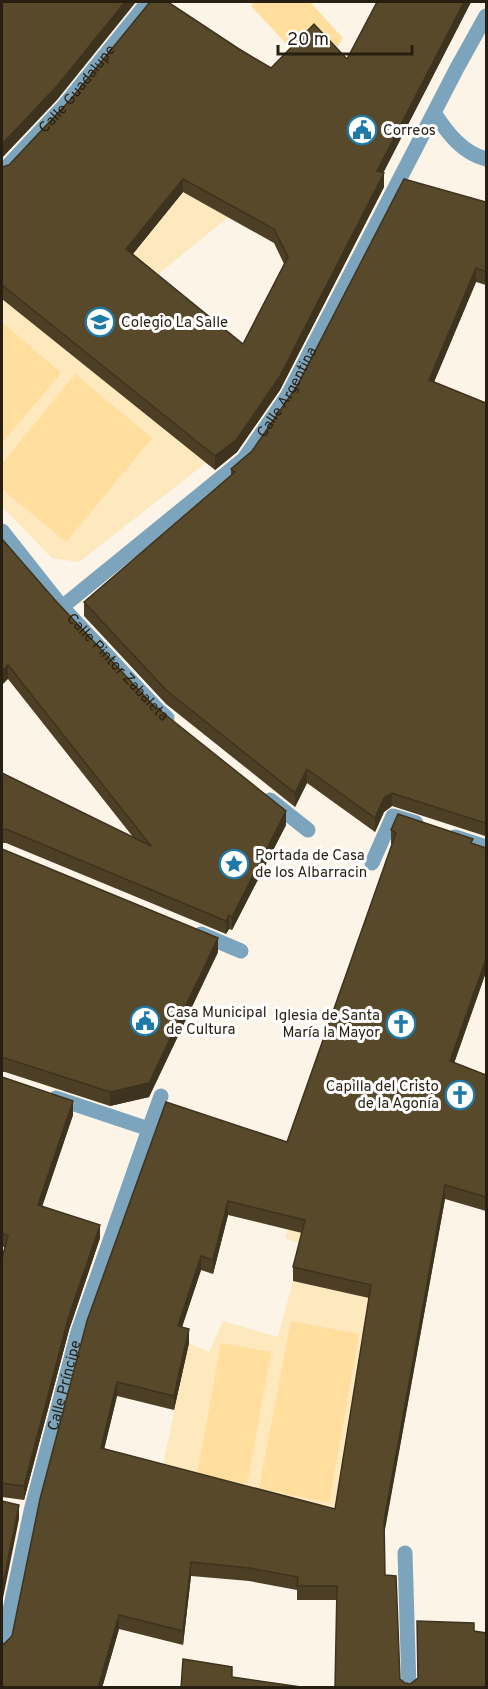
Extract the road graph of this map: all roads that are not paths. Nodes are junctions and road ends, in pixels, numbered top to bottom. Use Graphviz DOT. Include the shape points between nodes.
graph roads {
  1 [pos="148,2"];
  2 [pos="486,16"];
  3 [pos="435,114"];
  4 [pos="486,159"];
  5 [pos="2,172"];
  6 [pos="2,531"];
  7 [pos="62,607"];
  8 [pos="177,726"];
  9 [pos="261,793"];
  10 [pos="308,830"];
  11 [pos="486,847"];
  12 [pos="372,863"];
  13 [pos="186,928"];
  14 [pos="241,951"];
  15 [pos="47,1096"];
  16 [pos="161,1096"];
  17 [pos="149,1129"];
  18 [pos="405,1552"];
  19 [pos="2,1648"];
  20 [pos="410,1688"];
  1 -- 5 [label="street, Calle Guadalupe" via="64,106"];
  2 -- 3 [label="street, Calle Argentina"];
  3 -- 4 [label="street" via="450,138"];
  3 -- 7 [label="street, Calle Argentina" via="288,394 244,459"];
  6 -- 7 [label="street, Calle Pintor Zabaleta"];
  7 -- 8 [label="street, Calle Pintor Zabaleta"];
  9 -- 10 [label="street"];
  11 -- 12 [label="street" via="393,816"];
  13 -- 14 [label="street"];
  15 -- 17 [label="street"];
  16 -- 17 [label="street, Calle Príncipe"];
  17 -- 19 [label="street, Calle Príncipe" via="78,1332 26,1510"];
  18 -- 20 [label="street"];
}
